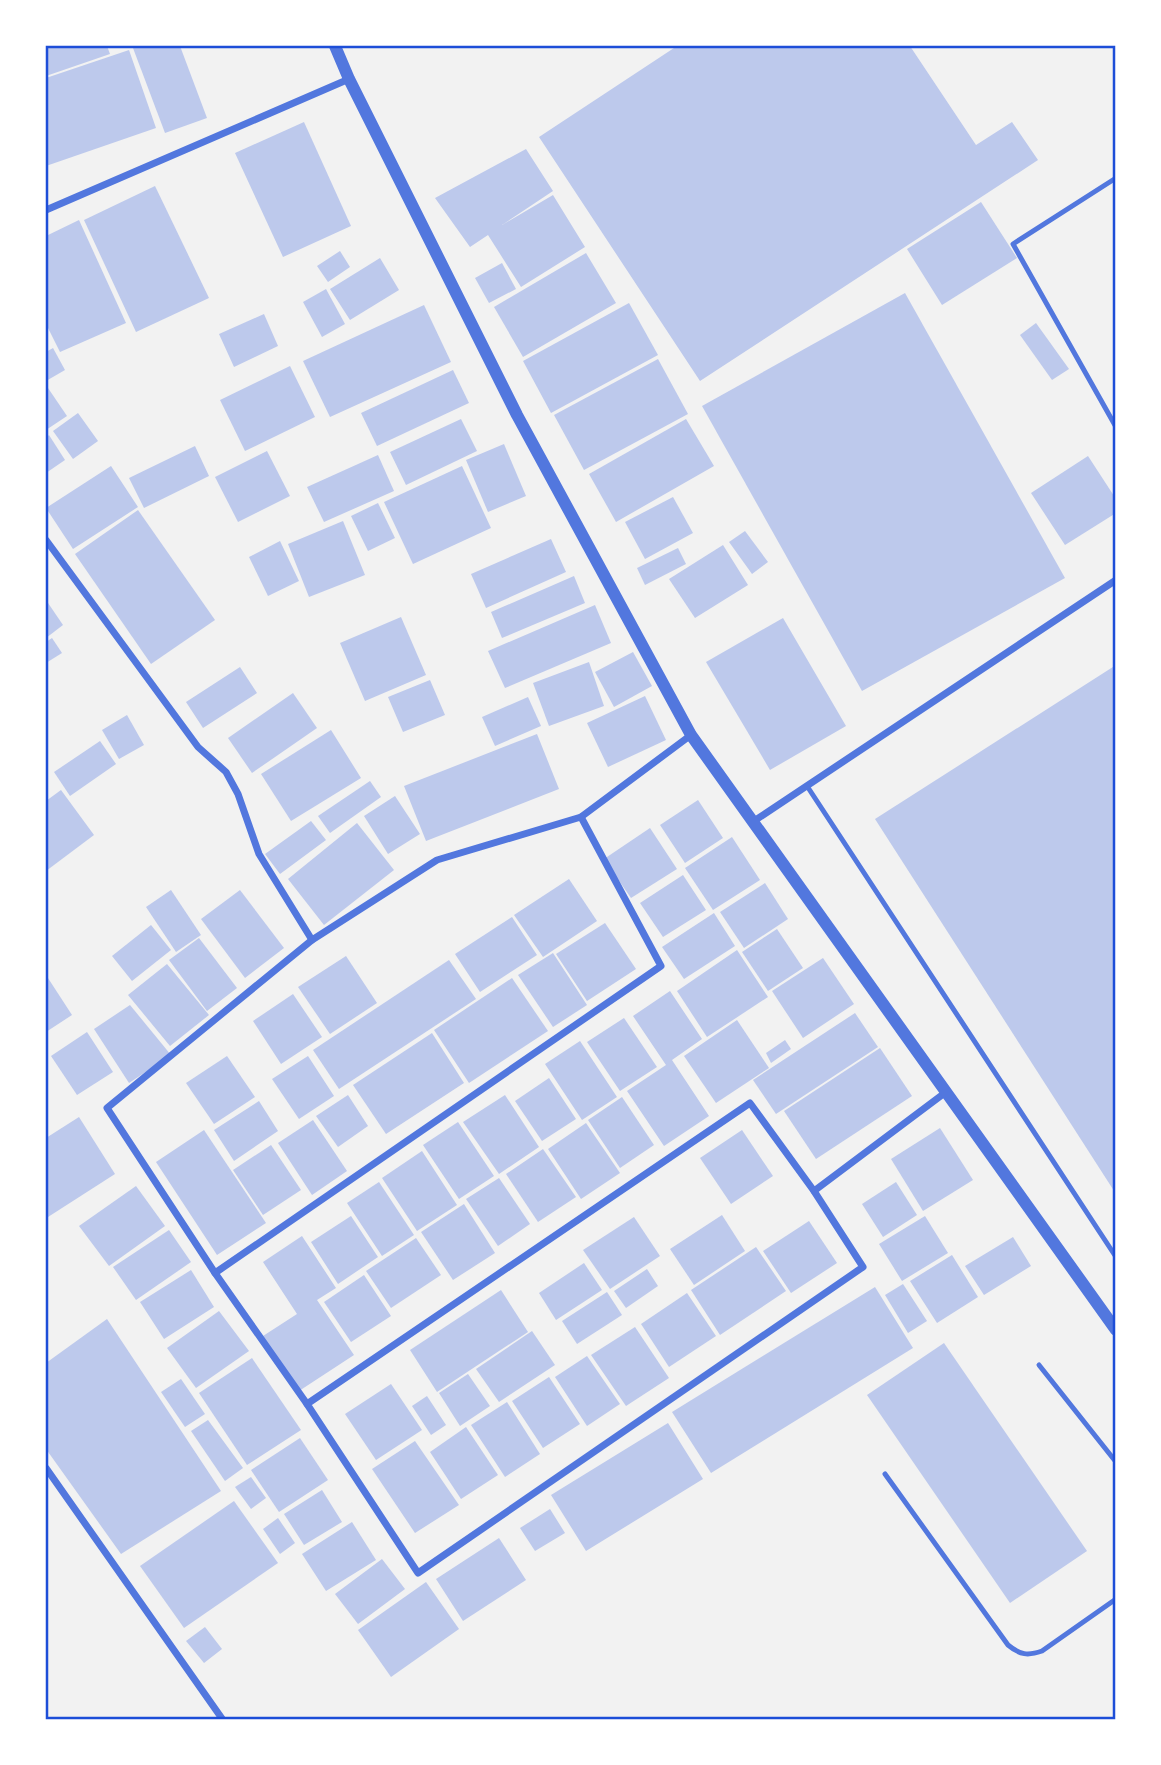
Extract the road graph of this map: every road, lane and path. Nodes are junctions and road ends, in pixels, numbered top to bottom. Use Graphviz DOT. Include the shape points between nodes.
graph roads {
  1 [pos="335,46"];
  2 [pos="349,79"];
  3 [pos="1115,178"];
  4 [pos="46,210"];
  5 [pos="1115,427"];
  6 [pos="46,540"];
  7 [pos="1115,580"];
  8 [pos="691,735"];
  9 [pos="807,786"];
  10 [pos="582,817"];
  11 [pos="754,821"];
  12 [pos="312,940"];
  13 [pos="946,1092"];
  14 [pos="814,1191"];
  15 [pos="1115,1257"];
  16 [pos="215,1273"];
  17 [pos="1115,1330"];
  18 [pos="1039,1364"];
  19 [pos="307,1404"];
  20 [pos="1115,1462"];
  21 [pos="46,1468"];
  22 [pos="885,1474"];
  23 [pos="1115,1599"];
  24 [pos="223,1720"];
  1 -- 2 [label="street"];
  2 -- 4 [label="street"];
  2 -- 8 [label="street" via="517,415"];
  3 -- 5 [label="lane" via="1013,244"];
  6 -- 12 [label="street" via="198,747 226,772 259,855"];
  7 -- 9 [label="street"];
  8 -- 10 [label="street"];
  8 -- 11 [label="street"];
  9 -- 11 [label="street"];
  9 -- 15 [label="lane"];
  10 -- 12 [label="street" via="437,860"];
  10 -- 16 [label="street" via="661,967"];
  11 -- 13 [label="street"];
  12 -- 16 [label="street" via="107,1108"];
  13 -- 14 [label="street"];
  13 -- 17 [label="street"];
  14 -- 19 [label="street" via="750,1103"];
  14 -- 19 [label="street" via="863,1267 418,1573"];
  16 -- 19 [label="street"];
  18 -- 20 [label="lane"];
  21 -- 24 [label="street"];
  22 -- 23 [label="lane" via="1018,1653 1042,1651"];
}
